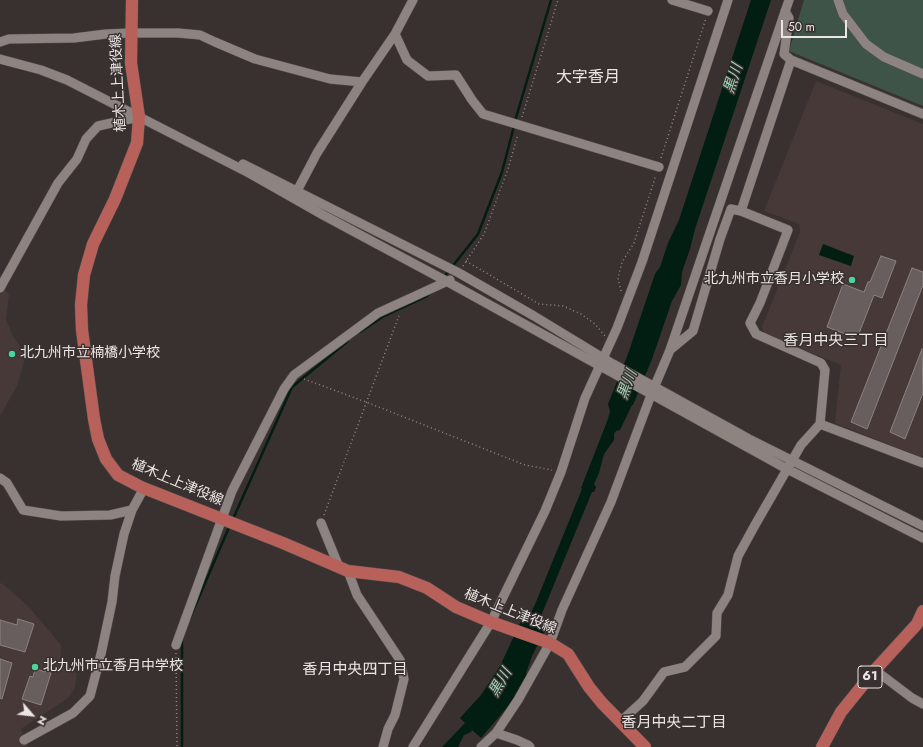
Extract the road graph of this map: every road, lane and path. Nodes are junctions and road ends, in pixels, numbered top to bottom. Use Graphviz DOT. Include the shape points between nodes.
graph roads {
  1 [pos="132,0"];
  2 [pos="413,0"];
  3 [pos="558,0"];
  4 [pos="672,0"];
  5 [pos="728,0"];
  6 [pos="789,0"];
  7 [pos="838,0"];
  8 [pos="708,11"];
  9 [pos="785,11"];
  10 [pos="131,33"];
  11 [pos="395,34"];
  12 [pos="0,42"];
  13 [pos="0,54"];
  14 [pos="0,59"];
  15 [pos="791,60"];
  16 [pos="923,74"];
  17 [pos="362,82"];
  18 [pos="138,114"];
  19 [pos="923,114"];
  20 [pos="520,125"];
  21 [pos="658,167"];
  22 [pos="297,191"];
  23 [pos="741,211"];
  24 [pos="466,261"];
  25 [pos="459,273"];
  26 [pos="2,280"];
  27 [pos="448,282"];
  28 [pos="0,288"];
  29 [pos="404,302"];
  30 [pos="610,342"];
  31 [pos="670,350"];
  32 [pos="603,358"];
  33 [pos="599,366"];
  34 [pos="611,368"];
  35 [pos="294,375"];
  36 [pos="653,391"];
  37 [pos="366,402"];
  38 [pos="820,424"];
  39 [pos="792,460"];
  40 [pos="923,463"];
  41 [pos="787,470"];
  42 [pos="561,472"];
  43 [pos="0,478"];
  44 [pos="144,488"];
  45 [pos="132,510"];
  46 [pos="222,519"];
  47 [pos="320,523"];
  48 [pos="923,526"];
  49 [pos="923,538"];
  50 [pos="344,569"];
  51 [pos="923,611"];
  52 [pos="491,622"];
  53 [pos="546,642"];
  54 [pos="176,645"];
  55 [pos="875,670"];
  56 [pos="923,704"];
  57 [pos="620,721"];
  58 [pos="496,733"];
  59 [pos="24,740"];
  60 [pos="176,747"];
  61 [pos="383,747"];
  62 [pos="413,747"];
  63 [pos="481,747"];
  64 [pos="530,747"];
  65 [pos="645,747"];
  66 [pos="822,747"];
  1 -- 10 [label="main road, 植木上上津役線"];
  2 -- 11 [label="street"];
  3 -- 20 [label="path"];
  4 -- 8 [label="street"];
  5 -- 30 [label="street" via="642,262"];
  6 -- 9 [label="street"];
  7 -- 16 [label="street" via="844,14 866,44 884,57"];
  9 -- 15 [label="street" via="790,18 784,54"];
  9 -- 31 [label="street"];
  10 -- 12 [label="street" via="74,38 9,39"];
  10 -- 17 [label="street" via="200,34 255,58 330,79"];
  10 -- 18 [label="main road, 植木上上津役線" via="130,63"];
  11 -- 17 [label="street"];
  11 -- 20 [label="street" via="407,60 428,76 456,75 483,114"];
  13 -- 18 [label="street" via="42,64 69,75 107,93"];
  14 -- 18 [label="street" via="41,70"];
  15 -- 19 [label="street"];
  15 -- 23 [label="street"];
  17 -- 22 [label="street" via="317,153"];
  18 -- 22 [label="street"];
  18 -- 26 [label="street" via="98,126 86,139 77,159 58,184"];
  18 -- 27 [label="street"];
  18 -- 44 [label="main road, 植木上上津役線" via="137,143 115,199 93,244 84,275 81,305 82,330 98,439 106,459 118,475"];
  20 -- 21 [label="street"];
  20 -- 24 [label="path" via="508,169 484,234"];
  22 -- 25 [label="street"];
  23 -- 31 [label="street" via="731,209 693,331"];
  23 -- 38 [label="street" via="788,230 750,323 756,334 821,363 825,370"];
  24 -- 25 [label="path"];
  24 -- 30 [label="path" via="539,304 563,306 581,314 595,324"];
  25 -- 27 [label="street"];
  25 -- 32 [label="street"];
  26 -- 28 [label="street"];
  27 -- 29 [label="street"];
  27 -- 33 [label="street"];
  29 -- 35 [label="street" via="378,313"];
  29 -- 37 [label="path"];
  30 -- 32 [label="street"];
  31 -- 36 [label="street"];
  32 -- 33 [label="street"];
  32 -- 34 [label="street"];
  33 -- 34 [label="street"];
  33 -- 42 [label="street" via="585,398"];
  34 -- 36 [label="street"];
  35 -- 37 [label="path"];
  35 -- 46 [label="street" via="284,389 232,491"];
  36 -- 39 [label="street"];
  36 -- 41 [label="street"];
  36 -- 53 [label="street" via="611,502"];
  37 -- 42 [label="path" via="525,465"];
  37 -- 47 [label="path"];
  38 -- 39 [label="street" via="801,445"];
  38 -- 40 [label="street"];
  39 -- 41 [label="street"];
  39 -- 48 [label="street"];
  41 -- 49 [label="street"];
  41 -- 57 [label="street" via="738,556 728,595 717,613 716,636 685,667 664,672 642,701"];
  42 -- 52 [label="street"];
  43 -- 45 [label="street" via="7,482 23,510 62,516 110,515"];
  44 -- 45 [label="street"];
  44 -- 46 [label="main road, 植木上上津役線"];
  45 -- 59 [label="street" via="124,534 112,602 90,696 73,713"];
  46 -- 50 [label="main road, 植木上上津役線"];
  46 -- 54 [label="street"];
  47 -- 50 [label="street"];
  50 -- 52 [label="main road, 植木上上津役線" via="399,577 427,588 456,607"];
  50 -- 61 [label="street" via="357,595 400,660 404,679 395,715"];
  51 -- 55 [label="main road, 61" via="917,624"];
  52 -- 53 [label="main road, 植木上上津役線"];
  52 -- 62 [label="street"];
  53 -- 57 [label="main road, 植木上上津役線" via="568,654 602,703"];
  53 -- 58 [label="street" via="518,700"];
  54 -- 60 [label="path"];
  55 -- 56 [label="street"];
  55 -- 66 [label="main road, 61" via="842,712"];
  57 -- 65 [label="main road, 植木上上津役線"];
  58 -- 63 [label="street"];
  58 -- 64 [label="street"];
}
